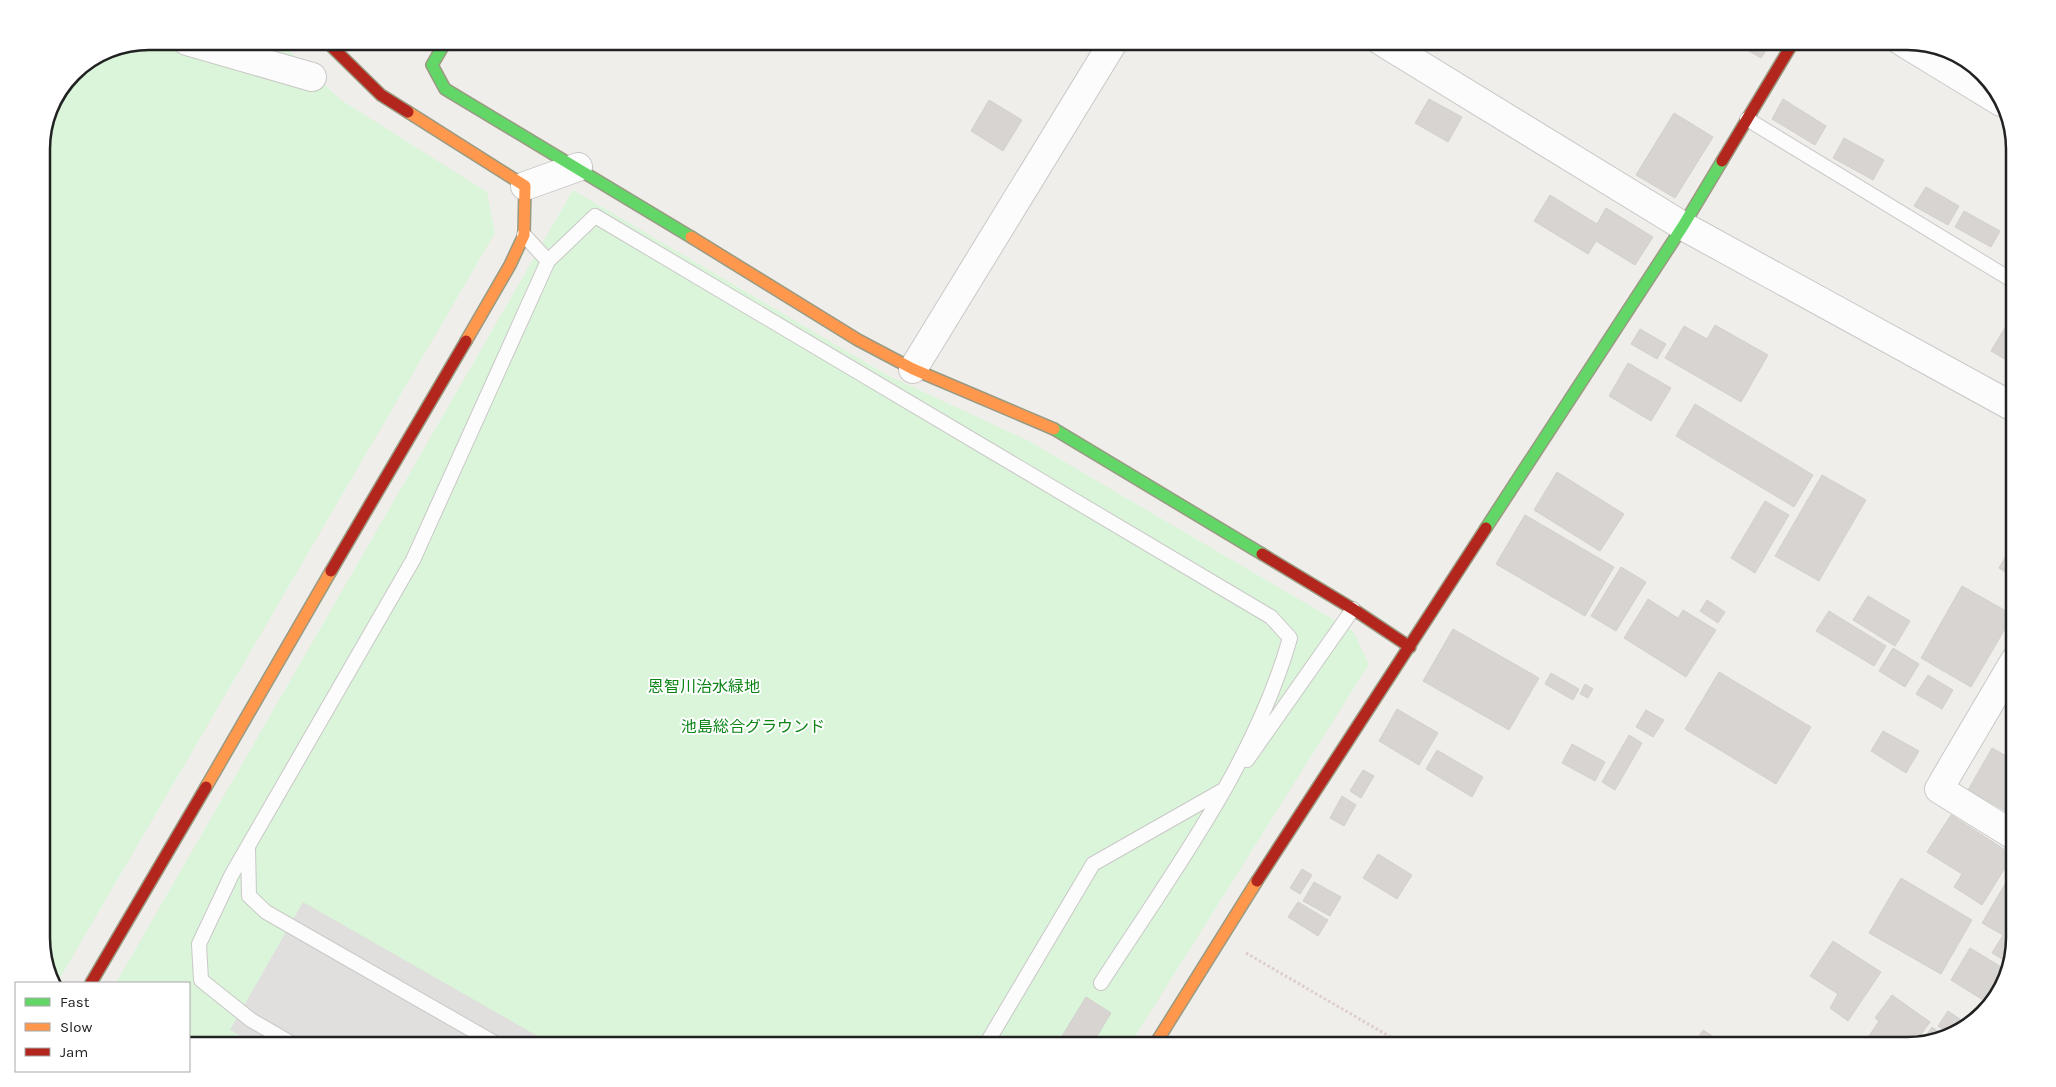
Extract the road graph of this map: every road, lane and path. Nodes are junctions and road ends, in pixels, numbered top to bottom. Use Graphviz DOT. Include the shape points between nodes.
graph roads {
  1 [pos="218,50"];
  2 [pos="335,50"];
  3 [pos="441,50"];
  4 [pos="1108,50"];
  5 [pos="1397,50"];
  6 [pos="1789,50"];
  7 [pos="1917,51"];
  8 [pos="312,77"];
  9 [pos="1990,95"];
  10 [pos="1747,120"];
  11 [pos="578,167"];
  12 [pos="525,186"];
  13 [pos="1683,226"];
  14 [pos="524,235"];
  15 [pos="548,261"];
  16 [pos="2006,277"];
  17 [pos="913,369"];
  18 [pos="2006,403"];
  19 [pos="1353,609"];
  20 [pos="1410,647"];
  21 [pos="2006,675"];
  22 [pos="1227,788"];
  23 [pos="2006,830"];
  24 [pos="248,846"];
  25 [pos="1220,937"];
  26 [pos="92,982"];
  27 [pos="1101,983"];
  28 [pos="280,1037"];
  29 [pos="484,1037"];
  30 [pos="990,1037"];
  31 [pos="1159,1037"];
  32 [pos="1391,1037"];
  1 -- 8 [label="street"];
  2 -- 12 [label="street" via="381,95"];
  3 -- 11 [label="street" via="432,65 445,89"];
  4 -- 17 [label="street"];
  5 -- 13 [label="street"];
  6 -- 10 [label="street"];
  7 -- 9 [label="street"];
  10 -- 13 [label="street"];
  10 -- 16 [label="lane"];
  11 -- 12 [label="street"];
  11 -- 17 [label="street" via="858,340"];
  12 -- 14 [label="street"];
  13 -- 18 [label="street"];
  13 -- 20 [label="street"];
  14 -- 15 [label="lane"];
  14 -- 26 [label="street" via="510,265"];
  15 -- 22 [label="lane" via="595,216 1271,617 1290,638 1280,671"];
  15 -- 24 [label="lane" via="413,560"];
  17 -- 19 [label="street" via="1044,423"];
  19 -- 20 [label="street"];
  19 -- 22 [label="lane"];
  20 -- 25 [label="street"];
  21 -- 23 [label="street" via="1939,789"];
  22 -- 27 [label="lane"];
  22 -- 30 [label="lane" via="1093,864"];
  24 -- 28 [label="lane" via="199,944 201,980 250,1020"];
  24 -- 29 [label="lane" via="249,896 266,912"];
  25 -- 31 [label="street"];
  25 -- 32 [label="path"];
}
